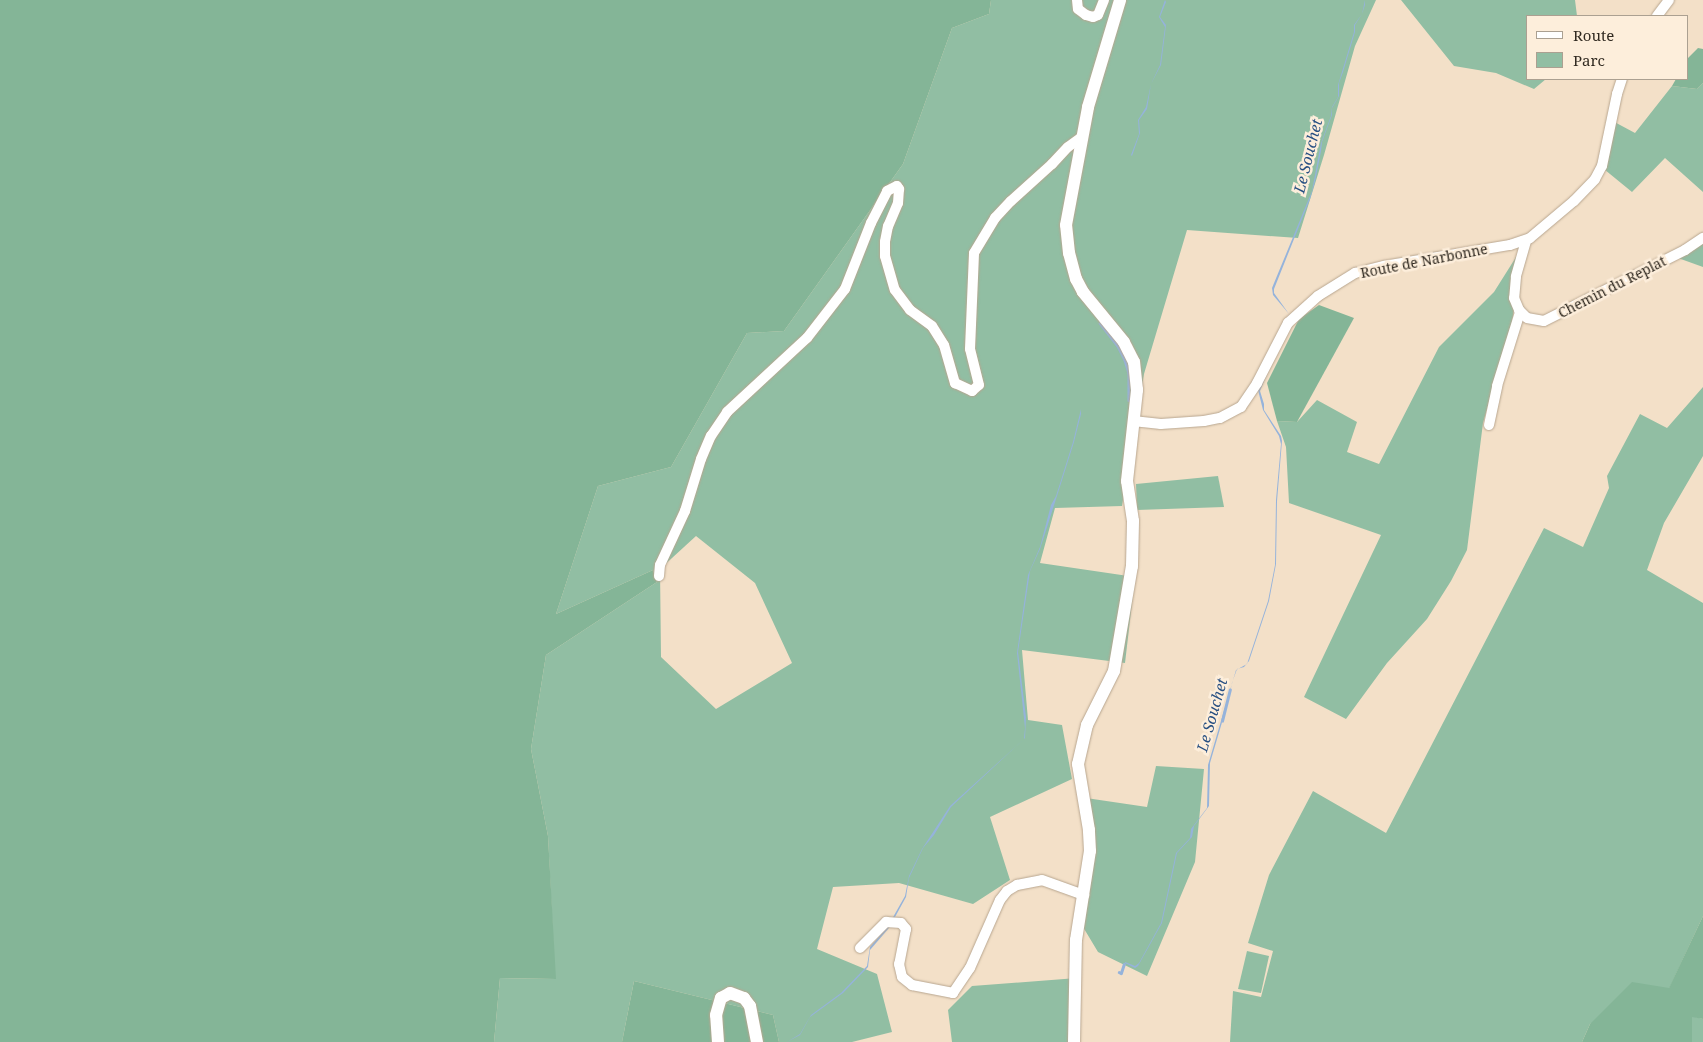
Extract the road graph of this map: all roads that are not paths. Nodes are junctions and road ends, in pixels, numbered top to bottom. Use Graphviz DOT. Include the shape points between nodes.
graph roads {
  1 [pos="1077,0"];
  2 [pos="1104,0"];
  3 [pos="1120,0"];
  4 [pos="1669,0"];
  5 [pos="1658,15"];
  6 [pos="1622,80"];
  7 [pos="1074,150"];
  8 [pos="1703,238"];
  9 [pos="1526,241"];
  10 [pos="1520,312"];
  11 [pos="1133,421"];
  12 [pos="1489,425"];
  13 [pos="659,576"];
  14 [pos="1084,895"];
  15 [pos="860,948"];
  16 [pos="718,1042"];
  17 [pos="756,1042"];
  18 [pos="1074,1042"];
  1 -- 2 [label="street" via="1078,9 1093,17 1098,15"];
  3 -- 7 [label="street" via="1092,88 1082,138"];
  4 -- 5 [label="street"];
  6 -- 9 [label="street, Route de Narbonne" via="1602,166 1595,179"];
  7 -- 11 [label="street" via="1067,215 1069,253 1080,286 1124,342 1134,362 1137,390"];
  7 -- 13 [label="street" via="1011,201 995,218 974,253 970,349 979,385 972,391 955,383 944,345 932,326 910,310 895,290 886,262 885,242 898,203 899,189 897,186 887,191 839,297 807,338 727,412 711,436 685,511 660,565"];
  8 -- 10 [label="street, Chemin du Replat" via="1554,317 1544,321 1532,320"];
  9 -- 10 [label="street" via="1513,290"];
  9 -- 11 [label="street, Route de Narbonne" via="1355,274 1318,296 1288,323 1241,407 1204,422 1160,424"];
  10 -- 12 [label="street" via="1497,386"];
  11 -- 14 [label="street" via="1127,481 1133,521 1132,566 1114,671 1093,711 1080,750 1079,779 1090,841"];
  14 -- 15 [label="street" via="1042,880 1016,885 1000,900 970,968 954,993 912,985 902,977 899,964 906,929 901,923 886,922"];
  14 -- 18 [label="street" via="1076,940"];
  16 -- 17 [label="street" via="716,1015 721,998 730,993 744,998 750,1006"];
}
